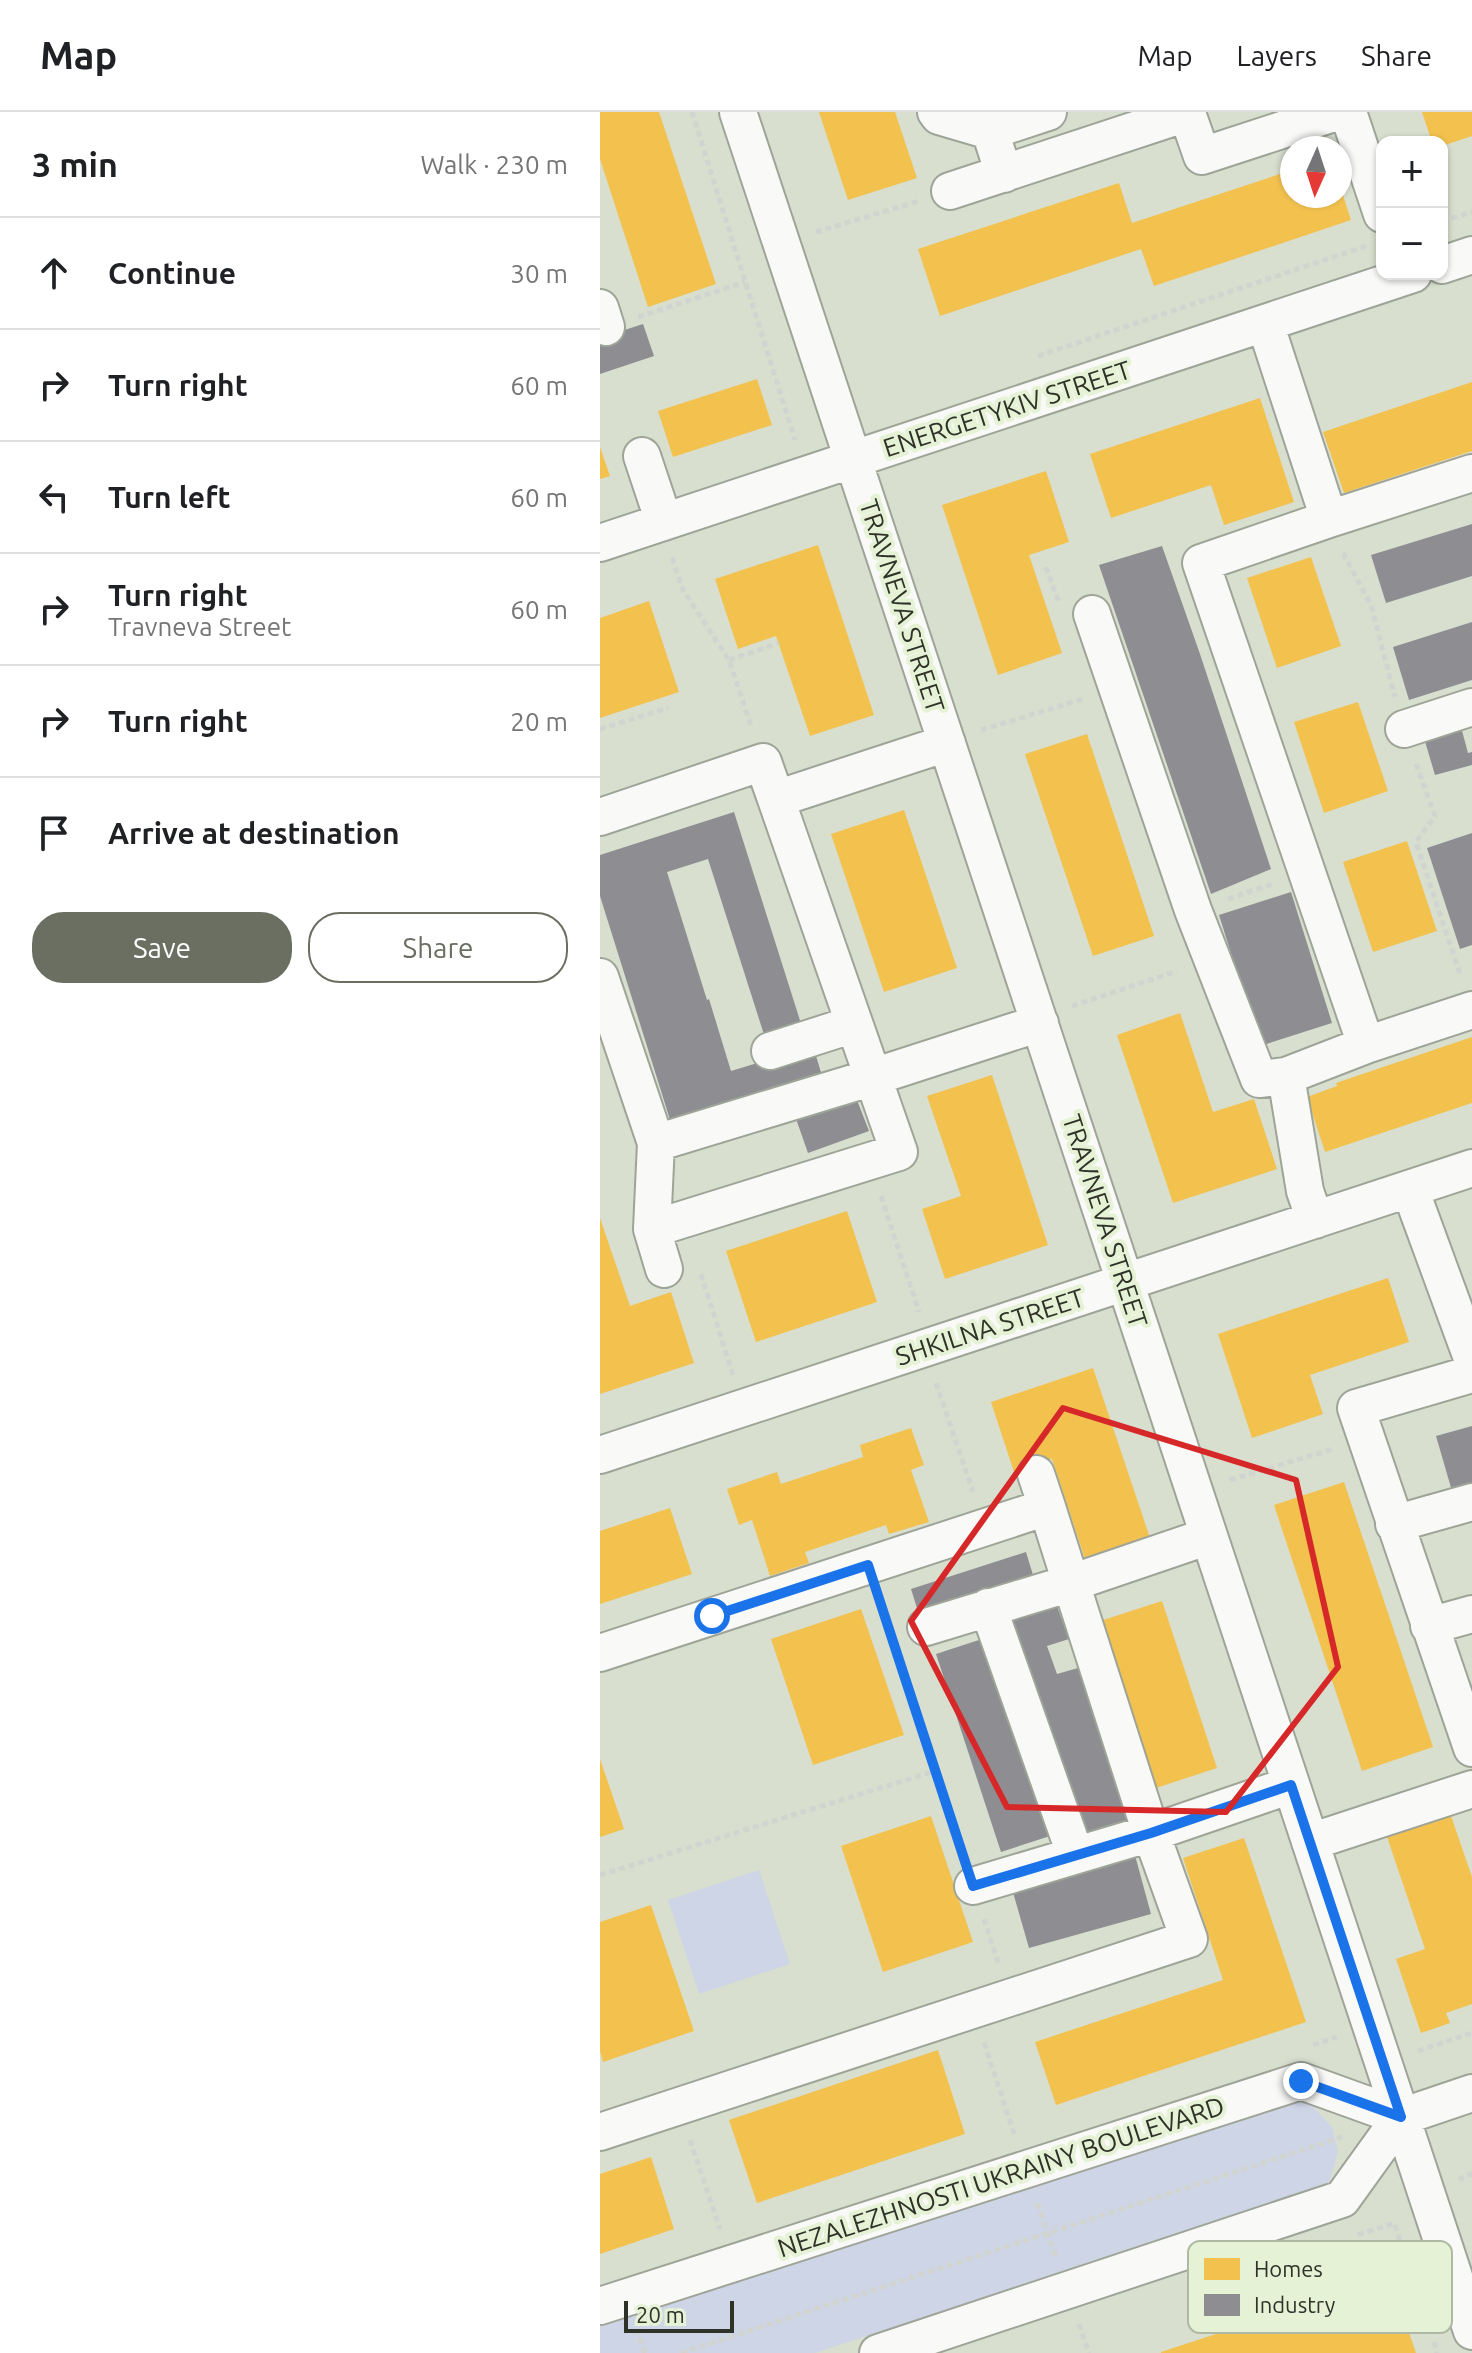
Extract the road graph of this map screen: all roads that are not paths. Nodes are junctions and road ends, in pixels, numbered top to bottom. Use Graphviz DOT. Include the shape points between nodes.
graph roads {
  1 [pos="738,112"];
  2 [pos="936,112"];
  3 [pos="1048,112"];
  4 [pos="1337,112"];
  5 [pos="1348,112"];
  6 [pos="1187,113"];
  7 [pos="990,131"];
  8 [pos="1004,174"];
  9 [pos="950,191"];
  10 [pos="1374,230"];
  11 [pos="1472,255"];
  12 [pos="1448,263"];
  13 [pos="1391,280"];
  14 [pos="1265,323"];
  15 [pos="642,456"];
  16 [pos="853,459"];
  17 [pos="1472,473"];
  18 [pos="1329,519"];
  19 [pos="664,522"];
  20 [pos="600,543"];
  21 [pos="1092,614"];
  22 [pos="1472,707"];
  23 [pos="1404,729"];
  24 [pos="947,743"];
  25 [pos="776,799"];
  26 [pos="600,817"];
  27 [pos="600,977"];
  28 [pos="1472,1010"];
  29 [pos="1040,1023"];
  30 [pos="854,1024"];
  31 [pos="1366,1045"];
  32 [pos="770,1051"];
  33 [pos="1286,1076"];
  34 [pos="873,1077"];
  35 [pos="656,1143"];
  36 [pos="1472,1168"];
  37 [pos="1410,1189"];
  38 [pos="1315,1220"];
  39 [pos="668,1224"];
  40 [pos="664,1269"];
  41 [pos="1125,1282"];
  42 [pos="1472,1358"];
  43 [pos="1472,1374"];
  44 [pos="600,1455"];
  45 [pos="1472,1502"];
  46 [pos="1394,1524"];
  47 [pos="1209,1536"];
  48 [pos="1071,1583"];
  49 [pos="988,1607"];
  50 [pos="1472,1614"];
  51 [pos="1429,1626"];
  52 [pos="926,1627"];
  53 [pos="600,1653"];
  54 [pos="1472,1748"];
  55 [pos="1291,1785"];
  56 [pos="1472,1789"];
  57 [pos="1151,1833"];
  58 [pos="1310,1842"];
  59 [pos="1075,1854"];
  60 [pos="973,1886"];
  61 [pos="1472,2093"];
  62 [pos="1401,2117"];
  63 [pos="600,2132"];
  64 [pos="1215,2241"];
  65 [pos="1442,2241"];
  66 [pos="1188,2250"];
  67 [pos="1452,2271"];
  68 [pos="600,2306"];
  69 [pos="1472,2331"];
  70 [pos="878,2353"];
  1 -- 16 [label="street, TRAVNEVA STREET"];
  2 -- 7 [label="street"];
  3 -- 7 [label="street"];
  4 -- 6 [label="street" via="1202,156"];
  5 -- 10 [label="street"];
  6 -- 8 [label="street"];
  7 -- 8 [label="street"];
  8 -- 9 [label="street"];
  11 -- 12 [label="street"];
  13 -- 14 [label="street, ENERGETYKIV STREET"];
  14 -- 16 [label="street, ENERGETYKIV STREET"];
  14 -- 18 [label="street"];
  15 -- 19 [label="street"];
  16 -- 19 [label="street, ENERGETYKIV STREET"];
  16 -- 24 [label="street, TRAVNEVA STREET"];
  17 -- 18 [label="street"];
  18 -- 31 [label="street" via="1201,563"];
  19 -- 20 [label="street, ENERGETYKIV STREET"];
  21 -- 33 [label="street" via="1193,910 1259,1079"];
  22 -- 23 [label="street"];
  24 -- 25 [label="street"];
  24 -- 29 [label="street, TRAVNEVA STREET"];
  25 -- 26 [label="street" via="763,762"];
  25 -- 30 [label="street"];
  27 -- 35 [label="street"];
  28 -- 31 [label="street"];
  29 -- 34 [label="street"];
  29 -- 41 [label="street, TRAVNEVA STREET"];
  30 -- 32 [label="street"];
  30 -- 34 [label="street"];
  31 -- 33 [label="street"];
  33 -- 38 [label="street" via="1305,1191"];
  34 -- 35 [label="street"];
  34 -- 39 [label="street" via="899,1152"];
  35 -- 39 [label="street"];
  36 -- 37 [label="street, SHKILNA STREET"];
  37 -- 38 [label="street, SHKILNA STREET"];
  37 -- 42 [label="street"];
  38 -- 41 [label="street, SHKILNA STREET"];
  39 -- 40 [label="street"];
  41 -- 44 [label="street, SHKILNA STREET"];
  41 -- 47 [label="street, TRAVNEVA STREET"];
  43 -- 46 [label="street" via="1356,1408"];
  45 -- 46 [label="street"];
  46 -- 51 [label="street"];
  47 -- 48 [label="street"];
  47 -- 55 [label="street, TRAVNEVA STREET"];
  48 -- 49 [label="street"];
  48 -- 53 [label="street" via="1041,1490 984,1526"];
  48 -- 57 [label="street"];
  49 -- 52 [label="street"];
  49 -- 59 [label="street"];
  50 -- 51 [label="street"];
  51 -- 54 [label="street"];
  55 -- 57 [label="street"];
  55 -- 58 [label="street, TRAVNEVA STREET"];
  56 -- 58 [label="street"];
  57 -- 59 [label="street"];
  57 -- 63 [label="street" via="1189,1939"];
  58 -- 62 [label="street, TRAVNEVA STREET"];
  59 -- 60 [label="street"];
  61 -- 62 [label="street"];
  62 -- 64 [label="street" via="1342,2199"];
  62 -- 65 [label="street, TRAVNEVA STREET"];
  62 -- 68 [label="street, NEZALEZHNOSTI UKRAINY BOULEVARD" via="1301,2081"];
  66 -- 70 [label="street"];
  67 -- 69 [label="street, TRAVNEVA STREET"];
}
